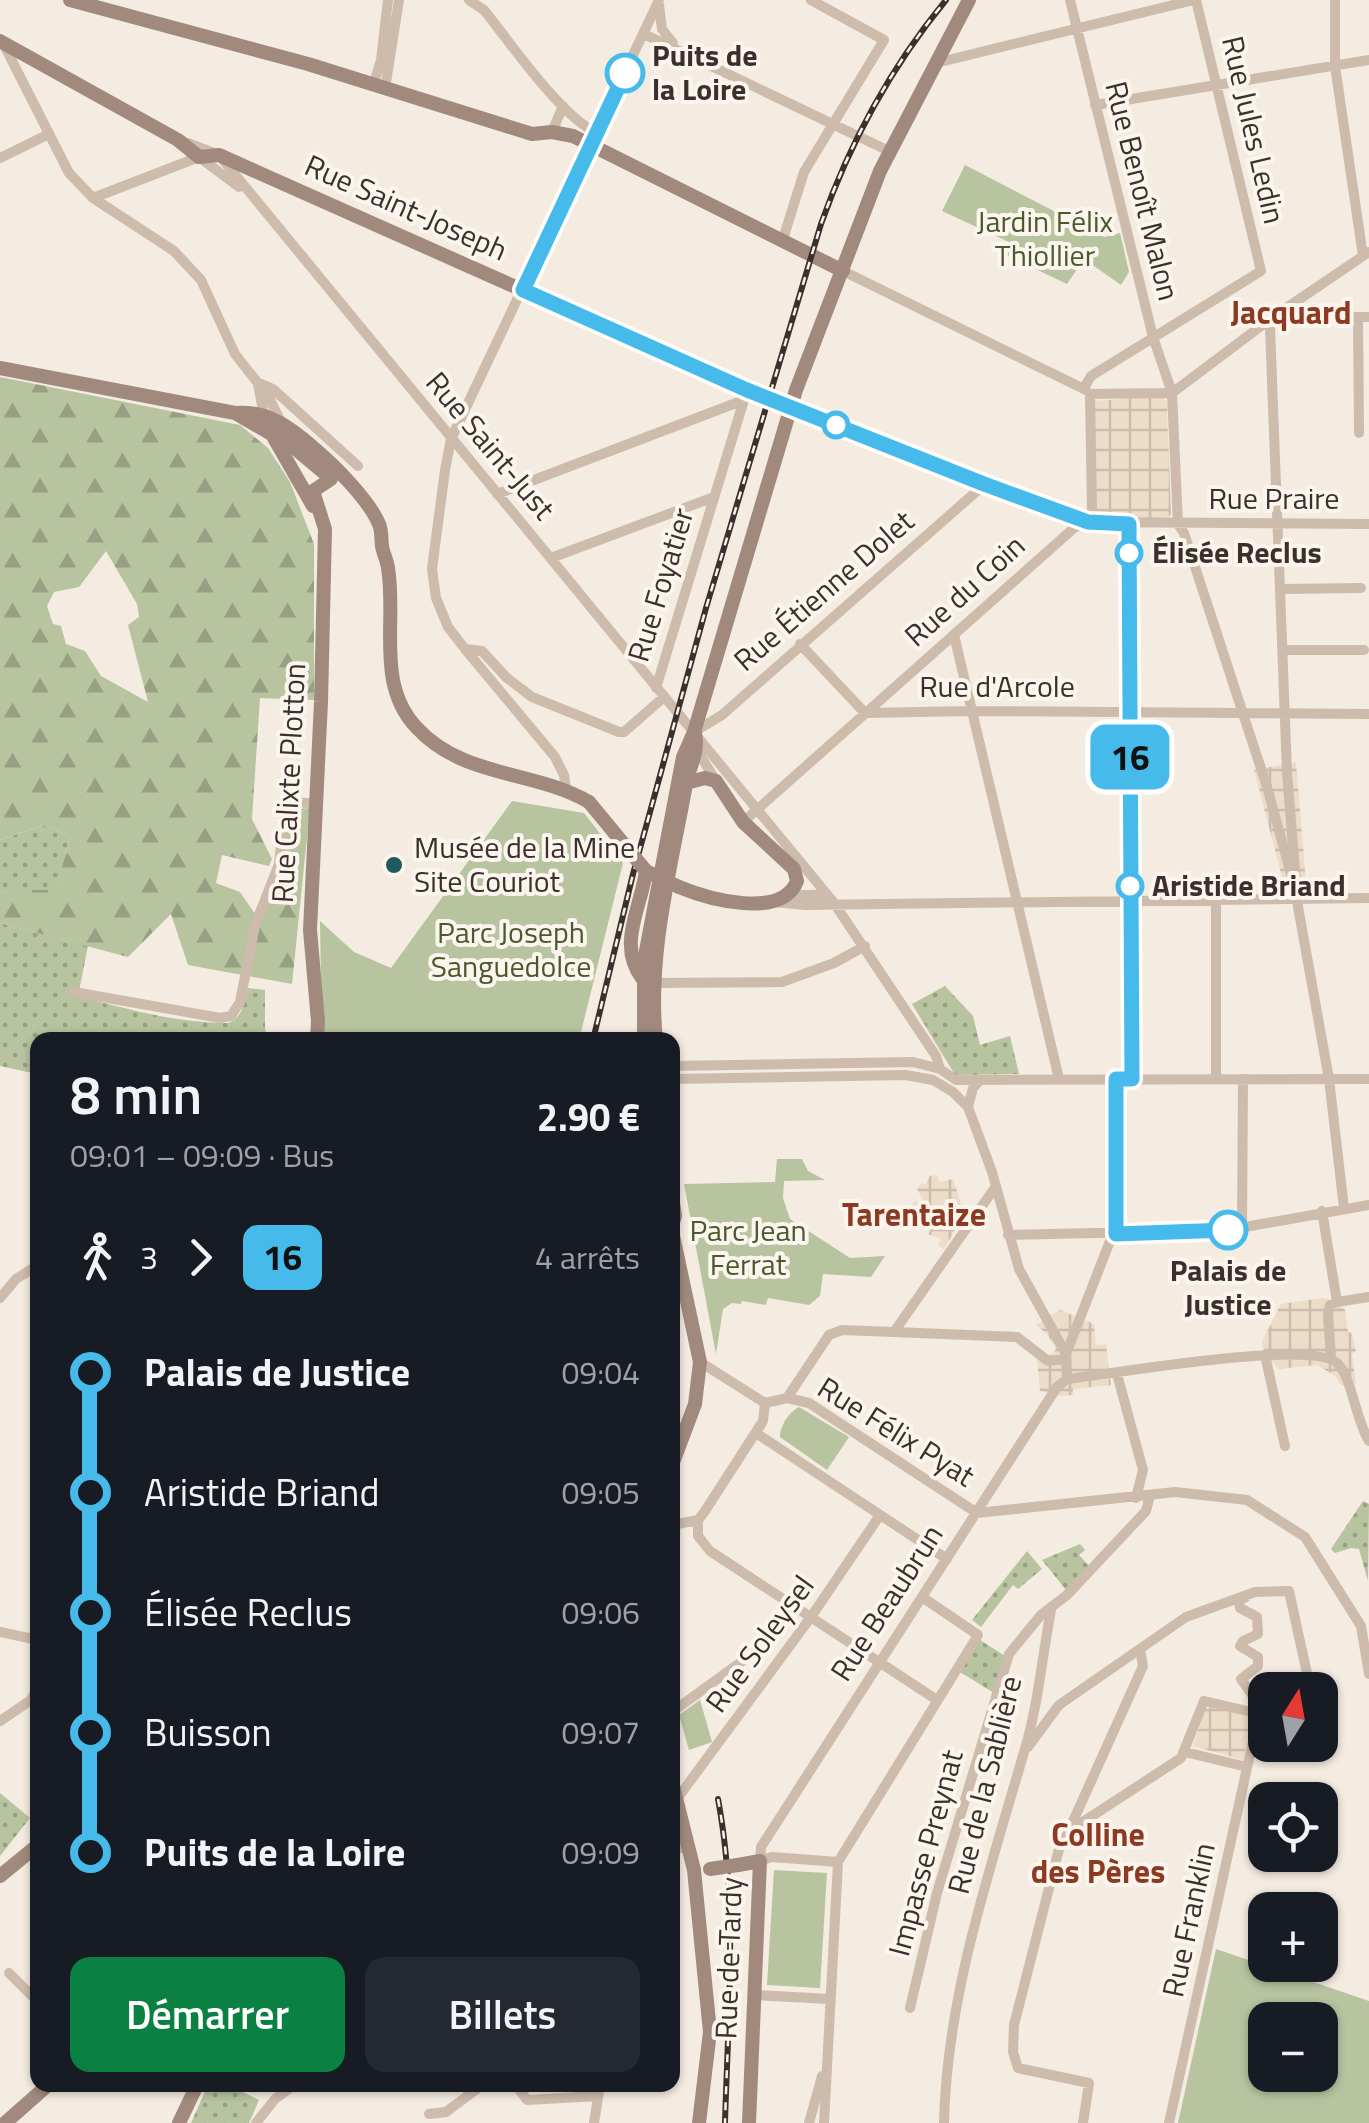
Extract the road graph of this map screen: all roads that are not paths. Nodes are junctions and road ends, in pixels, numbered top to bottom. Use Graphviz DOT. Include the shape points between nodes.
graph roads {
  1 [pos="70,0"];
  2 [pos="388,0"];
  3 [pos="399,0"];
  4 [pos="470,0"];
  5 [pos="660,0"];
  6 [pos="812,0"];
  7 [pos="969,0"];
  8 [pos="1070,0"];
  9 [pos="1195,0"];
  10 [pos="1335,0"];
  11 [pos="1077,29"];
  12 [pos="644,34"];
  13 [pos="1,42"];
  14 [pos="690,56"];
  15 [pos="1369,60"];
  16 [pos="936,63"];
  17 [pos="1335,66"];
  18 [pos="1216,86"];
  19 [pos="379,88"];
  20 [pos="1095,105"];
  21 [pos="564,106"];
  22 [pos="832,122"];
  23 [pos="552,132"];
  24 [pos="49,134"];
  25 [pos="594,138"];
  26 [pos="178,140"];
  27 [pos="889,151"];
  28 [pos="219,155"];
  29 [pos="199,156"];
  30 [pos="0,158"];
  31 [pos="248,193"];
  32 [pos="93,198"];
  33 [pos="784,239"];
  34 [pos="1366,254"];
  35 [pos="843,271"];
  36 [pos="523,290"];
  37 [pos="1273,317"];
  38 [pos="1363,317"];
  39 [pos="1152,337"];
  40 [pos="0,368"];
  41 [pos="258,382"];
  42 [pos="1087,391"];
  43 [pos="1172,393"];
  44 [pos="745,395"];
  45 [pos="790,407"];
  46 [pos="235,413"];
  47 [pos="263,415"];
  48 [pos="277,429"];
  49 [pos="1359,432"];
  50 [pos="451,440"];
  51 [pos="318,458"];
  52 [pos="358,466"];
  53 [pos="332,479"];
  54 [pos="984,484"];
  55 [pos="313,492"];
  56 [pos="497,494"];
  57 [pos="714,497"];
  58 [pos="1088,522"];
  59 [pos="1129,524"];
  60 [pos="1178,524"];
  61 [pos="1278,524"];
  62 [pos="1369,524"];
  63 [pos="325,529"];
  64 [pos="382,544"];
  65 [pos="551,558"];
  66 [pos="1361,588"];
  67 [pos="1282,589"];
  68 [pos="954,636"];
  69 [pos="800,644"];
  70 [pos="465,650"];
  71 [pos="1284,650"];
  72 [pos="1364,650"];
  73 [pos="660,693"];
  74 [pos="972,711"];
  75 [pos="1130,713"];
  76 [pos="866,714"];
  77 [pos="1241,714"];
  78 [pos="1369,714"];
  79 [pos="1287,715"];
  80 [pos="694,732"];
  81 [pos="698,752"];
  82 [pos="716,781"];
  83 [pos="686,783"];
  84 [pos="566,789"];
  85 [pos="317,804"];
  86 [pos="759,809"];
  87 [pos="743,822"];
  88 [pos="794,869"];
  89 [pos="645,878"];
  90 [pos="790,896"];
  91 [pos="1299,898"];
  92 [pos="1369,898"];
  93 [pos="1018,900"];
  94 [pos="1130,900"];
  95 [pos="1216,900"];
  96 [pos="774,902"];
  97 [pos="834,902"];
  98 [pos="865,946"];
  99 [pos="648,981"];
  100 [pos="74,992"];
  101 [pos="317,1032"];
  102 [pos="645,1032"];
  103 [pos="655,1032"];
  104 [pos="680,1066"];
  105 [pos="940,1069"];
  106 [pos="680,1078"];
  107 [pos="1059,1079"];
  108 [pos="1116,1079"];
  109 [pos="1132,1079"];
  110 [pos="1216,1079"];
  111 [pos="1243,1079"];
  112 [pos="1329,1079"];
  113 [pos="1369,1079"];
  114 [pos="933,1080"];
  115 [pos="980,1080"];
  116 [pos="968,1106"];
  117 [pos="996,1186"];
  118 [pos="1369,1205"];
  119 [pos="1344,1208"];
  120 [pos="1322,1211"];
  121 [pos="1242,1228"];
  122 [pos="1116,1234"];
  123 [pos="1008,1235"];
  124 [pos="680,1266"];
  125 [pos="30,1270"];
  126 [pos="0,1298"];
  127 [pos="1369,1298"];
  128 [pos="1336,1302"];
  129 [pos="894,1332"];
  130 [pos="1265,1354"];
  131 [pos="1066,1357"];
  132 [pos="1331,1358"];
  133 [pos="700,1362"];
  134 [pos="1117,1374"];
  135 [pos="1068,1378"];
  136 [pos="786,1398"];
  137 [pos="765,1403"];
  138 [pos="756,1433"];
  139 [pos="1369,1441"];
  140 [pos="680,1444"];
  141 [pos="1285,1446"];
  142 [pos="1150,1495"];
  143 [pos="1136,1498"];
  144 [pos="977,1512"];
  145 [pos="880,1516"];
  146 [pos="698,1520"];
  147 [pos="680,1523"];
  148 [pos="947,1559"];
  149 [pos="1256,1592"];
  150 [pos="922,1597"];
  151 [pos="789,1602"];
  152 [pos="1051,1610"];
  153 [pos="812,1617"];
  154 [pos="0,1632"];
  155 [pos="30,1638"];
  156 [pos="1140,1649"];
  157 [pos="878,1661"];
  158 [pos="1251,1672"];
  159 [pos="1307,1672"];
  160 [pos="1369,1674"];
  161 [pos="937,1700"];
  162 [pos="30,1701"];
  163 [pos="680,1706"];
  164 [pos="1248,1711"];
  165 [pos="0,1721"];
  166 [pos="1024,1752"];
  167 [pos="1185,1752"];
  168 [pos="1249,1762"];
  169 [pos="1248,1766"];
  170 [pos="680,1795"];
  171 [pos="680,1819"];
  172 [pos="1069,1831"];
  173 [pos="680,1848"];
  174 [pos="689,1850"];
  175 [pos="30,1851"];
  176 [pos="760,1861"];
  177 [pos="838,1862"];
  178 [pos="702,1870"];
  179 [pos="0,1876"];
  180 [pos="9,1973"];
  181 [pos="30,1994"];
  182 [pos="755,1995"];
  183 [pos="830,1998"];
  184 [pos="910,2008"];
  185 [pos="828,2040"];
  186 [pos="40,2092"];
  187 [pos="194,2092"];
  188 [pos="284,2092"];
  189 [pos="473,2092"];
  190 [pos="521,2092"];
  191 [pos="591,2092"];
  192 [pos="599,2092"];
  193 [pos="433,2117"];
  194 [pos="5,2123"];
  195 [pos="179,2123"];
  196 [pos="256,2123"];
  197 [pos="594,2123"];
  198 [pos="699,2123"];
  199 [pos="749,2123"];
  200 [pos="809,2123"];
  201 [pos="824,2123"];
  202 [pos="944,2123"];
  203 [pos="1082,2123"];
  204 [pos="1169,2123"];
  1 -- 19 [label="main road"];
  2 -- 19 [label="street"];
  3 -- 19 [label="street"];
  4 -- 21 [label="street"];
  5 -- 12 [label="street"];
  5 -- 14 [label="street" via="662,29"];
  6 -- 22 [label="street" via="884,40"];
  7 -- 16 [label="main road"];
  8 -- 11 [label="street, Rue Benoît Malon"];
  9 -- 11 [label="street"];
  9 -- 18 [label="street, Rue Jules Ledin"];
  10 -- 17 [label="street"];
  11 -- 16 [label="street"];
  11 -- 20 [label="street, Rue Benoît Malon"];
  12 -- 14 [label="street"];
  12 -- 25 [label="street"];
  13 -- 24 [label="street"];
  13 -- 26 [label="main road"];
  14 -- 22 [label="street"];
  15 -- 17 [label="street"];
  16 -- 27 [label="main road"];
  17 -- 18 [label="street"];
  17 -- 34 [label="street"];
  18 -- 20 [label="street"];
  18 -- 39 [label="street, Rue Jules Ledin" via="1261,272"];
  19 -- 23 [label="main road" via="532,134"];
  20 -- 39 [label="street, Rue Benoît Malon"];
  21 -- 23 [label="street"];
  21 -- 25 [label="street"];
  22 -- 27 [label="street"];
  22 -- 33 [label="street" via="804,172"];
  23 -- 25 [label="main road"];
  24 -- 30 [label="street"];
  24 -- 32 [label="street" via="69,173"];
  25 -- 33 [label="main road"];
  25 -- 36 [label="street"];
  26 -- 28 [label="street"];
  26 -- 29 [label="main road"];
  27 -- 35 [label="main road"];
  28 -- 29 [label="main road"];
  28 -- 31 [label="street, Rue Saint-Just"];
  28 -- 36 [label="main road, Rue Saint-Joseph"];
  29 -- 31 [label="street, Rue Saint-Just"];
  29 -- 32 [label="street"];
  31 -- 50 [label="street, Rue Saint-Just"];
  32 -- 41 [label="street" via="174,251 201,280 235,354"];
  33 -- 35 [label="main road"];
  34 -- 37 [label="street"];
  35 -- 42 [label="street"];
  35 -- 45 [label="main road"];
  36 -- 44 [label="main road, Rue Saint-Joseph"];
  36 -- 50 [label="street"];
  37 -- 38 [label="street"];
  37 -- 43 [label="street"];
  37 -- 61 [label="street"];
  38 -- 49 [label="street"];
  39 -- 42 [label="street" via="1091,376"];
  39 -- 43 [label="street, Rue Benoît Malon"];
  40 -- 46 [label="main road"];
  41 -- 47 [label="street"];
  41 -- 48 [label="street"];
  41 -- 52 [label="street"];
  42 -- 43 [label="street"];
  42 -- 58 [label="street"];
  43 -- 60 [label="street, Rue Benoît Malon"];
  44 -- 45 [label="main road, Rue Saint-Joseph"];
  44 -- 56 [label="street"];
  44 -- 57 [label="street, Rue Foyatier"];
  45 -- 54 [label="street, Rue Praire"];
  45 -- 80 [label="main road"];
  46 -- 47 [label="main road"];
  46 -- 48 [label="main road"];
  47 -- 48 [label="main road"];
  48 -- 51 [label="main road"];
  48 -- 63 [label="main road"];
  50 -- 56 [label="street, Rue Saint-Just"];
  50 -- 70 [label="street" via="432,569 436,598"];
  51 -- 53 [label="main road"];
  51 -- 55 [label="main road"];
  51 -- 64 [label="main road" via="372,510"];
  53 -- 55 [label="main road"];
  53 -- 64 [label="main road"];
  54 -- 58 [label="street, Rue Praire"];
  54 -- 69 [label="street, Rue Étienne Dolet"];
  55 -- 63 [label="main road, Rue Calixte Plotton"];
  56 -- 65 [label="street, Rue Saint-Just"];
  57 -- 65 [label="street"];
  57 -- 73 [label="street, Rue Foyatier"];
  58 -- 59 [label="street, Rue Praire"];
  58 -- 68 [label="street, Rue du Coin"];
  59 -- 60 [label="street, Rue Praire"];
  59 -- 75 [label="street"];
  60 -- 61 [label="street, Rue Praire"];
  60 -- 77 [label="street, Rue Benoît Malon"];
  61 -- 62 [label="street, Rue Praire"];
  61 -- 67 [label="street"];
  63 -- 85 [label="main road, Rue Calixte Plotton"];
  64 -- 84 [label="main road" via="388,660 400,706 416,728 486,771"];
  65 -- 73 [label="street, Rue Saint-Just"];
  66 -- 67 [label="street"];
  67 -- 71 [label="street"];
  68 -- 74 [label="street"];
  68 -- 76 [label="street, Rue du Coin"];
  69 -- 76 [label="street"];
  69 -- 80 [label="street, Rue Étienne Dolet" via="722,716"];
  70 -- 73 [label="street" via="482,651 532,698 619,732"];
  70 -- 84 [label="street" via="555,758"];
  71 -- 72 [label="street"];
  71 -- 79 [label="street"];
  73 -- 80 [label="street, Rue Saint-Just"];
  74 -- 75 [label="street, Rue d'Arcole"];
  74 -- 76 [label="street, Rue d'Arcole"];
  74 -- 93 [label="street"];
  75 -- 77 [label="street, Rue d'Arcole"];
  75 -- 94 [label="street"];
  76 -- 86 [label="street, Rue du Coin"];
  77 -- 79 [label="street, Rue d'Arcole"];
  77 -- 91 [label="street, Rue Benoît Malon"];
  78 -- 79 [label="street, Rue d'Arcole"];
  79 -- 91 [label="street"];
  80 -- 81 [label="main road"];
  80 -- 86 [label="street, Rue Saint-Just"];
  80 -- 99 [label="main road" via="670,815"];
  81 -- 82 [label="street"];
  81 -- 83 [label="main road"];
  82 -- 83 [label="main road"];
  82 -- 87 [label="main road"];
  83 -- 99 [label="main road"];
  84 -- 89 [label="main road, bridge" via="589,802"];
  85 -- 100 [label="street" via="296,802 282,813 280,864 255,924 240,1002 231,1016"];
  85 -- 101 [label="main road, Rue Calixte Plotton" via="310,930"];
  86 -- 87 [label="street, Rue du Coin"];
  86 -- 97 [label="street, Rue Saint-Just"];
  87 -- 88 [label="main road"];
  88 -- 90 [label="main road"];
  88 -- 97 [label="street"];
  89 -- 96 [label="main road, bridge" via="718,900"];
  89 -- 99 [label="main road" via="629,944 630,960"];
  90 -- 96 [label="main road"];
  90 -- 97 [label="street"];
  91 -- 92 [label="street"];
  91 -- 95 [label="street"];
  91 -- 112 [label="street"];
  93 -- 94 [label="street"];
  93 -- 97 [label="street"];
  93 -- 107 [label="street"];
  94 -- 95 [label="street"];
  94 -- 109 [label="street"];
  95 -- 110 [label="street"];
  96 -- 97 [label="street"];
  97 -- 98 [label="street"];
  98 -- 99 [label="street" via="782,982"];
  98 -- 105 [label="street"];
  99 -- 102 [label="main road"];
  99 -- 103 [label="main road"];
  104 -- 105 [label="street" via="913,1062"];
  105 -- 114 [label="street"];
  105 -- 115 [label="street" via="956,1080"];
  106 -- 114 [label="street"];
  107 -- 108 [label="street"];
  107 -- 115 [label="street"];
  108 -- 109 [label="street"];
  108 -- 122 [label="street"];
  109 -- 110 [label="street"];
  110 -- 111 [label="street"];
  111 -- 112 [label="street"];
  111 -- 121 [label="street"];
  112 -- 113 [label="street"];
  112 -- 119 [label="street"];
  114 -- 116 [label="street"];
  115 -- 116 [label="street"];
  116 -- 117 [label="street"];
  117 -- 123 [label="street"];
  117 -- 129 [label="street"];
  118 -- 119 [label="street"];
  119 -- 120 [label="street"];
  120 -- 121 [label="street"];
  120 -- 128 [label="street"];
  121 -- 122 [label="street"];
  122 -- 123 [label="street"];
  122 -- 131 [label="street"];
  123 -- 131 [label="street"];
  124 -- 133 [label="main road"];
  125 -- 126 [label="street"];
  127 -- 128 [label="street"];
  128 -- 132 [label="street" via="1328,1314"];
  129 -- 131 [label="street" via="1017,1337 1048,1361"];
  129 -- 136 [label="street" via="829,1335"];
  130 -- 132 [label="street"];
  130 -- 134 [label="street"];
  130 -- 141 [label="street"];
  131 -- 135 [label="street"];
  132 -- 139 [label="street" via="1342,1368"];
  133 -- 137 [label="street"];
  133 -- 140 [label="main road" via="695,1404"];
  134 -- 135 [label="street"];
  134 -- 143 [label="street" via="1143,1470"];
  135 -- 144 [label="street, Rue Beaubrun"];
  136 -- 137 [label="street"];
  136 -- 144 [label="street, Rue Félix Pyat" via="809,1403"];
  137 -- 138 [label="street"];
  138 -- 145 [label="street"];
  138 -- 146 [label="street"];
  142 -- 143 [label="street"];
  142 -- 152 [label="street" via="1146,1511"];
  142 -- 160 [label="street" via="1247,1500 1305,1537 1361,1626"];
  143 -- 144 [label="street"];
  144 -- 148 [label="street, Rue Beaubrun"];
  145 -- 148 [label="street"];
  145 -- 153 [label="street, Rue Soleysel"];
  146 -- 147 [label="street"];
  146 -- 151 [label="street" via="702,1544"];
  148 -- 150 [label="street, Rue Beaubrun"];
  149 -- 156 [label="street" via="1186,1617"];
  149 -- 158 [label="street" via="1238,1604 1257,1617 1258,1634 1240,1646 1258,1657"];
  149 -- 159 [label="street" via="1289,1591"];
  150 -- 157 [label="street, Rue Beaubrun"];
  150 -- 161 [label="street" via="978,1636"];
  151 -- 153 [label="street"];
  151 -- 163 [label="street" via="759,1649"];
  152 -- 166 [label="street, Rue de la Sablière"];
  152 -- 184 [label="street, Impasse Preynat" via="1008,1654"];
  153 -- 157 [label="street"];
  153 -- 170 [label="street, Rue Soleysel"];
  154 -- 155 [label="street"];
  156 -- 166 [label="street" via="1059,1705"];
  156 -- 172 [label="street" via="1143,1666"];
  157 -- 161 [label="street"];
  157 -- 176 [label="street, Rue Beaubrun" via="761,1848"];
  161 -- 177 [label="street"];
  162 -- 165 [label="street"];
  164 -- 167 [label="street" via="1204,1701"];
  166 -- 202 [label="street, Rue de la Sablière" via="952,2016"];
  167 -- 169 [label="street"];
  167 -- 172 [label="street"];
  168 -- 169 [label="street, Rue Franklin"];
  169 -- 204 [label="street, Rue Franklin"];
  171 -- 174 [label="main road"];
  172 -- 203 [label="street" via="1014,2025 1013,2052 1018,2068 1089,2084"];
  173 -- 174 [label="street"];
  174 -- 178 [label="main road"];
  175 -- 179 [label="main road"];
  176 -- 177 [label="street"];
  176 -- 178 [label="main road, Rue de Tardy, bridge"];
  176 -- 182 [label="main road, Rue de Tardy"];
  177 -- 183 [label="street"];
  178 -- 198 [label="main road" via="710,2032"];
  180 -- 181 [label="street"];
  182 -- 183 [label="street"];
  182 -- 199 [label="main road, Rue de Tardy"];
  183 -- 185 [label="street"];
  185 -- 200 [label="street"];
  185 -- 201 [label="street"];
  186 -- 194 [label="main road"];
  187 -- 195 [label="main road"];
  188 -- 196 [label="street"];
  189 -- 193 [label="street"];
  190 -- 191 [label="street" via="527,2100"];
  192 -- 197 [label="street"];
}
